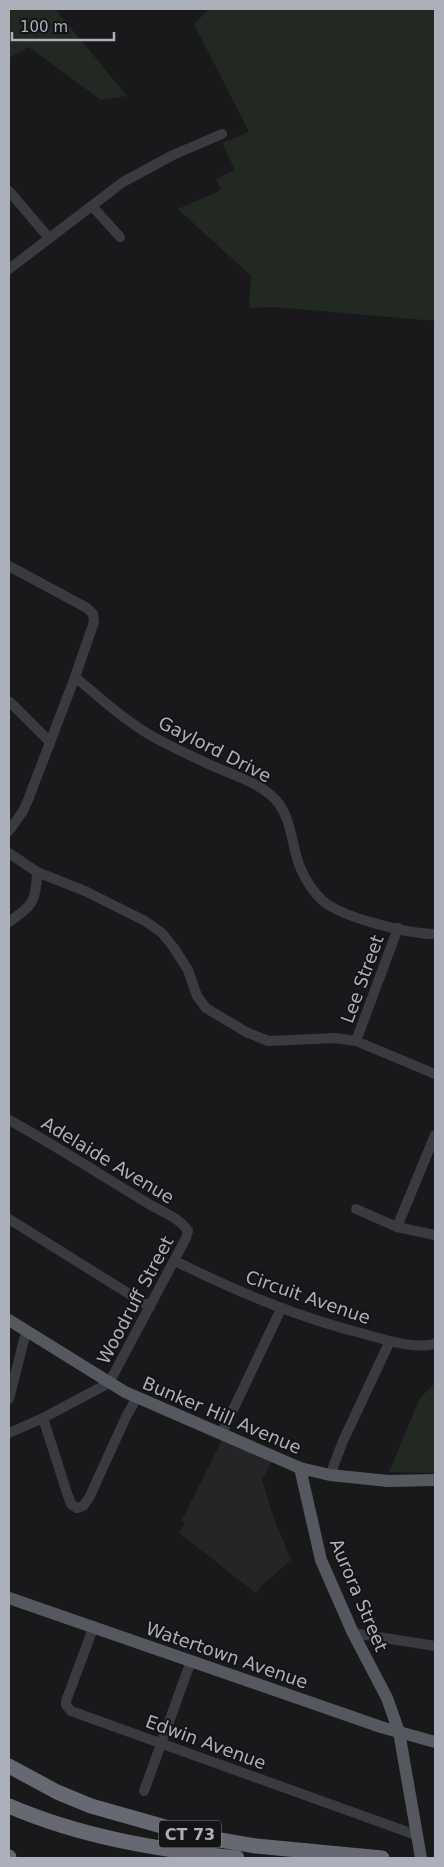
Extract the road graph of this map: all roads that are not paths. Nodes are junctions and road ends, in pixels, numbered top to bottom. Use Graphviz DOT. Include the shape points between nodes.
graph roads {
  1 [pos="222,134"];
  2 [pos="9,191"];
  3 [pos="92,206"];
  4 [pos="120,237"];
  5 [pos="49,238"];
  6 [pos="9,269"];
  7 [pos="9,566"];
  8 [pos="75,677"];
  9 [pos="10,702"];
  10 [pos="50,742"];
  11 [pos="9,831"];
  12 [pos="9,853"];
  13 [pos="37,872"];
  14 [pos="9,922"];
  15 [pos="398,928"];
  16 [pos="435,934"];
  17 [pos="356,1041"];
  18 [pos="435,1074"];
  19 [pos="9,1120"];
  20 [pos="435,1134"];
  21 [pos="356,1209"];
  22 [pos="9,1219"];
  23 [pos="397,1226"];
  24 [pos="188,1231"];
  25 [pos="435,1235"];
  26 [pos="175,1261"];
  27 [pos="150,1307"];
  28 [pos="281,1309"];
  29 [pos="9,1320"];
  30 [pos="26,1332"];
  31 [pos="390,1341"];
  32 [pos="435,1344"];
  33 [pos="109,1382"];
  34 [pos="138,1398"];
  35 [pos="9,1399"];
  36 [pos="43,1418"];
  37 [pos="9,1433"];
  38 [pos="222,1433"];
  39 [pos="300,1468"];
  40 [pos="330,1475"];
  41 [pos="435,1480"];
  42 [pos="9,1598"];
  43 [pos="94,1626"];
  44 [pos="352,1633"];
  45 [pos="435,1646"];
  46 [pos="191,1661"];
  47 [pos="399,1732"];
  48 [pos="435,1742"];
  49 [pos="162,1744"];
  50 [pos="9,1766"];
  51 [pos="144,1791"];
  52 [pos="9,1806"];
  53 [pos="416,1835"];
  54 [pos="237,1858"];
  55 [pos="382,1858"];
  56 [pos="421,1858"];
  1 -- 3 [label="street" via="147,168"];
  2 -- 5 [label="street"];
  3 -- 4 [label="street"];
  3 -- 5 [label="street"];
  5 -- 6 [label="street"];
  7 -- 8 [label="street" via="93,614 94,622"];
  8 -- 10 [label="street"];
  8 -- 15 [label="street, Gaylord Drive" via="150,735 252,782 275,800 288,823 300,867 324,902 351,915"];
  9 -- 10 [label="street"];
  10 -- 11 [label="street" via="23,811"];
  12 -- 13 [label="street"];
  13 -- 14 [label="street" via="37,890 32,904"];
  13 -- 17 [label="street" via="102,900 162,933 188,970 197,996 206,1008 246,1032 268,1041 335,1038"];
  15 -- 16 [label="street, Gaylord Drive"];
  15 -- 17 [label="street, Lee Street"];
  17 -- 18 [label="street"];
  19 -- 24 [label="street, Adelaide Avenue" via="176,1219"];
  20 -- 23 [label="street"];
  21 -- 23 [label="street"];
  22 -- 27 [label="street"];
  23 -- 25 [label="street"];
  24 -- 26 [label="street, Woodruff Street"];
  26 -- 27 [label="street, Woodruff Street"];
  26 -- 28 [label="street, Circuit Avenue"];
  27 -- 33 [label="street, Woodruff Street"];
  28 -- 31 [label="street, Circuit Avenue"];
  28 -- 38 [label="street"];
  29 -- 30 [label="main road, Bunker Hill Avenue"];
  30 -- 33 [label="main road, Bunker Hill Avenue"];
  30 -- 35 [label="street"];
  31 -- 32 [label="street, Circuit Avenue"];
  31 -- 40 [label="street"];
  33 -- 34 [label="main road, Bunker Hill Avenue"];
  33 -- 36 [label="street"];
  34 -- 36 [label="street" via="89,1498 77,1508 66,1493"];
  34 -- 38 [label="main road, Bunker Hill Avenue"];
  36 -- 37 [label="street"];
  38 -- 39 [label="main road, Bunker Hill Avenue"];
  39 -- 40 [label="main road, Bunker Hill Avenue"];
  39 -- 44 [label="main road, Aurora Street" via="321,1560"];
  40 -- 41 [label="main road, Bunker Hill Avenue" via="388,1481"];
  42 -- 43 [label="main road, Watertown Avenue"];
  43 -- 46 [label="main road, Watertown Avenue"];
  43 -- 49 [label="street, Edwin Avenue" via="66,1701 68,1709"];
  44 -- 45 [label="street"];
  44 -- 47 [label="main road, Aurora Street" via="387,1698"];
  46 -- 47 [label="main road, Watertown Avenue"];
  46 -- 49 [label="street"];
  47 -- 48 [label="main road, Watertown Avenue"];
  47 -- 53 [label="main road, Aurora Street"];
  49 -- 51 [label="street"];
  49 -- 53 [label="street, Edwin Avenue"];
  50 -- 55 [label="highway, CT 73" via="56,1792 91,1806 197,1836 256,1846"];
  52 -- 54 [label="highway, CT 73" via="62,1827 98,1836"];
  53 -- 56 [label="main road, Aurora Street"];
}
